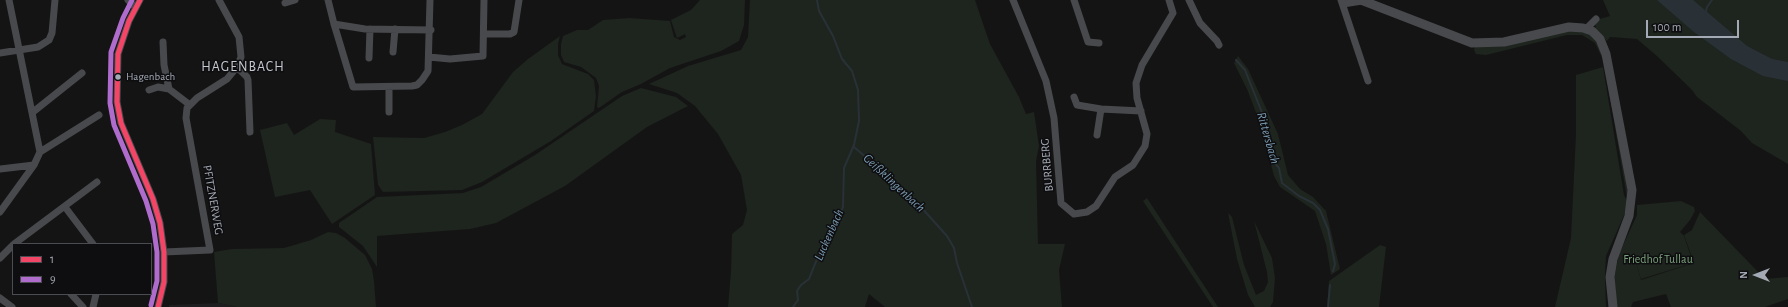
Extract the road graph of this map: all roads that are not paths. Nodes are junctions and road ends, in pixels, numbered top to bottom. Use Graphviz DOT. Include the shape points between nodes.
graph roads {
  1 [pos="10,0"];
  2 [pos="55,0"];
  3 [pos="128,0"];
  4 [pos="140,0"];
  5 [pos="219,0"];
  6 [pos="295,0"];
  7 [pos="328,0"];
  8 [pos="430,0"];
  9 [pos="484,0"];
  10 [pos="519,0"];
  11 [pos="1013,0"];
  12 [pos="1074,0"];
  13 [pos="1170,0"];
  14 [pos="1189,0"];
  15 [pos="1361,0"];
  16 [pos="1342,2"];
  17 [pos="285,3"];
  18 [pos="135,7"];
  19 [pos="1596,19"];
  20 [pos="334,24"];
  21 [pos="370,29"];
  22 [pos="395,29"];
  23 [pos="1586,29"];
  24 [pos="431,30"];
  25 [pos="484,34"];
  26 [pos="163,42"];
  27 [pos="1099,43"];
  28 [pos="1219,45"];
  29 [pos="20,50"];
  30 [pos="393,52"];
  31 [pos="0,53"];
  32 [pos="429,57"];
  33 [pos="369,58"];
  34 [pos="237,67"];
  35 [pos="82,73"];
  36 [pos="1368,81"];
  37 [pos="389,87"];
  38 [pos="169,89"];
  39 [pos="149,90"];
  40 [pos="1074,96"];
  41 [pos="188,107"];
  42 [pos="1101,109"];
  43 [pos="1141,111"];
  44 [pos="33,112"];
  45 [pos="389,112"];
  46 [pos="99,115"];
  47 [pos="250,132"];
  48 [pos="1096,135"];
  49 [pos="40,152"];
  50 [pos="34,165"];
  51 [pos="0,169"];
  52 [pos="97,182"];
  53 [pos="65,207"];
  54 [pos="0,212"];
  55 [pos="17,243"];
  56 [pos="92,243"];
  57 [pos="12,248"];
  58 [pos="164,252"];
  59 [pos="0,258"];
  60 [pos="71,295"];
  61 [pos="96,295"];
  62 [pos="0,298"];
  63 [pos="12,307"];
  64 [pos="84,307"];
  65 [pos="93,307"];
  66 [pos="158,307"];
  67 [pos="1612,307"];
  1 -- 29 [label="street"];
  2 -- 29 [label="street" via="49,40 38,47"];
  3 -- 18 [label="street"];
  4 -- 18 [label="street"];
  5 -- 34 [label="street" via="239,37 241,56"];
  6 -- 17 [label="street"];
  7 -- 20 [label="street"];
  8 -- 24 [label="street"];
  9 -- 25 [label="street"];
  10 -- 25 [label="street" via="514,32"];
  11 -- 43 [label="street, BURRBERG" via="1046,81 1054,118 1061,203 1074,214 1087,212 1096,206 1115,177 1133,165 1145,146 1147,134"];
  12 -- 27 [label="street" via="1088,42"];
  13 -- 43 [label="street, BURRBERG" via="1173,13 1138,73 1137,98"];
  14 -- 28 [label="street" via="1200,23"];
  15 -- 16 [label="street"];
  15 -- 23 [label="street" via="1472,43 1504,42 1570,27"];
  16 -- 36 [label="street"];
  18 -- 58 [label="street" via="118,54 117,102 121,123 153,199"];
  19 -- 23 [label="street"];
  20 -- 21 [label="street"];
  20 -- 37 [label="street" via="353,87"];
  21 -- 22 [label="street"];
  21 -- 33 [label="street"];
  22 -- 24 [label="street"];
  22 -- 30 [label="street"];
  23 -- 67 [label="street" via="1600,39 1606,54 1632,190 1629,216 1613,259 1610,277"];
  24 -- 32 [label="street"];
  25 -- 32 [label="street" via="483,56 450,59"];
  26 -- 38 [label="street"];
  29 -- 31 [label="street"];
  29 -- 44 [label="street"];
  32 -- 37 [label="street" via="428,71 416,85"];
  34 -- 41 [label="street" via="228,79 196,98"];
  34 -- 47 [label="street" via="248,80"];
  35 -- 44 [label="street"];
  37 -- 45 [label="street"];
  38 -- 39 [label="street" via="158,87"];
  38 -- 41 [label="street"];
  40 -- 42 [label="street" via="1077,105"];
  41 -- 58 [label="street, PFITZNERWEG" via="186,118 210,250"];
  42 -- 43 [label="street"];
  42 -- 48 [label="street"];
  44 -- 49 [label="street"];
  46 -- 49 [label="street"];
  49 -- 50 [label="street"];
  50 -- 51 [label="street"];
  50 -- 54 [label="street"];
  52 -- 53 [label="street"];
  53 -- 55 [label="street"];
  53 -- 56 [label="street"];
  57 -- 59 [label="street"];
  58 -- 66 [label="street" via="164,282"];
  60 -- 64 [label="street"];
  61 -- 65 [label="street"];
  62 -- 63 [label="street"];
}
